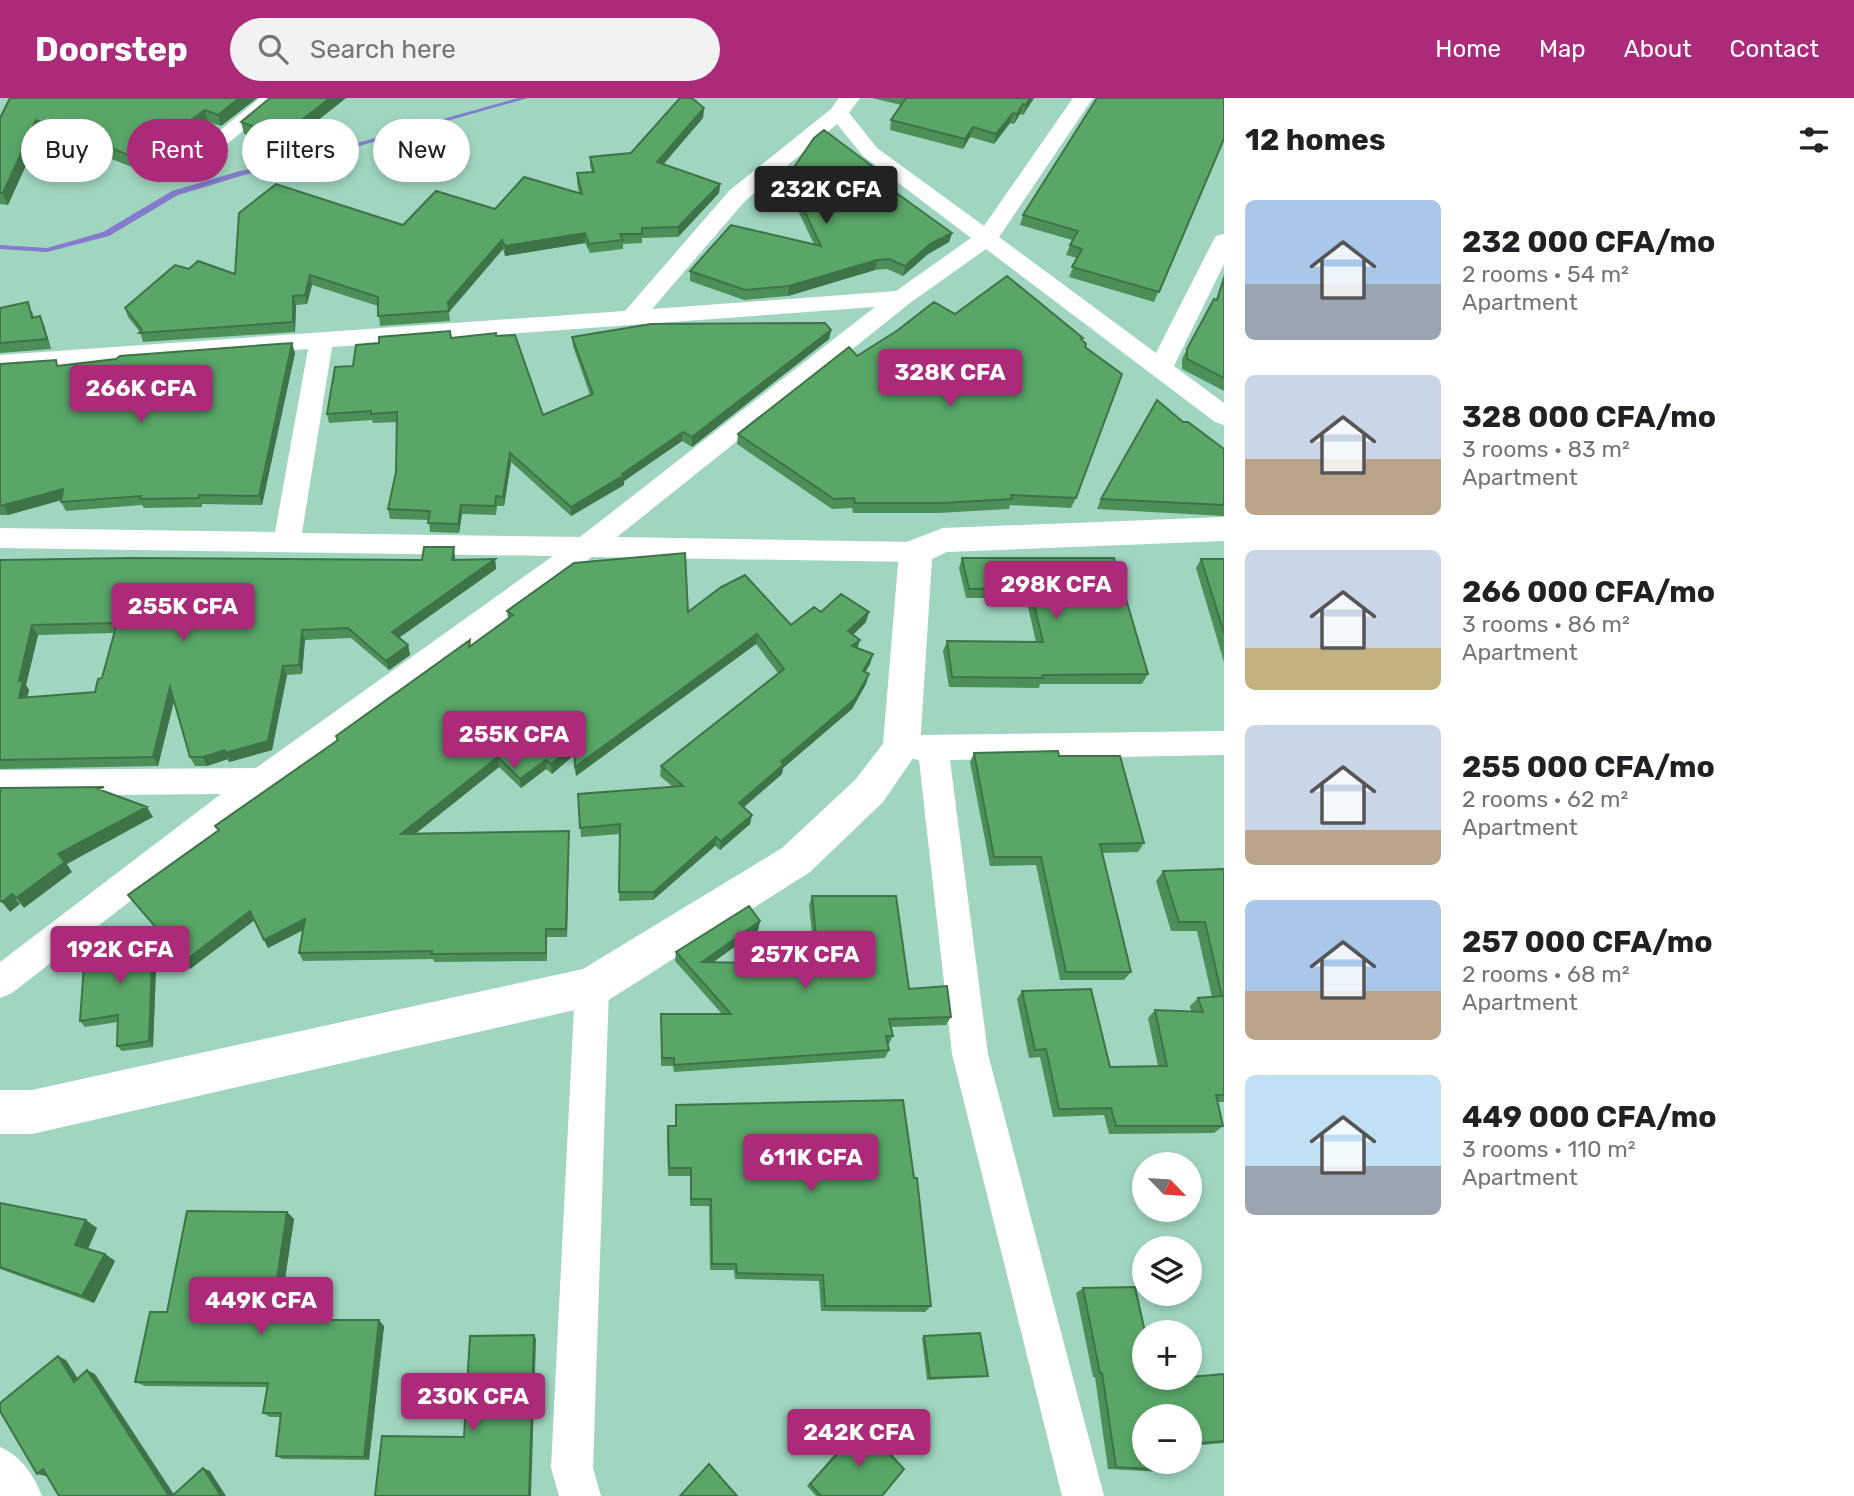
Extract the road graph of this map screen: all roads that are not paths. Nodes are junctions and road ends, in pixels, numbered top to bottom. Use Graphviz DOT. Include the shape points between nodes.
graph roads {
  1 [pos="273,98"];
  2 [pos="1083,98"];
  3 [pos="844,105"];
  4 [pos="228,134"];
  5 [pos="988,237"];
  6 [pos="1224,241"];
  7 [pos="902,298"];
  8 [pos="632,317"];
  9 [pos="321,341"];
  10 [pos="0,363"];
  11 [pos="1160,367"];
  12 [pos="1224,416"];
  13 [pos="1224,529"];
  14 [pos="0,538"];
  15 [pos="287,543"];
  16 [pos="586,547"];
  17 [pos="916,552"];
  18 [pos="1224,743"];
  19 [pos="917,748"];
  20 [pos="262,781"];
  21 [pos="0,783"];
  22 [pos="0,982"];
  23 [pos="592,987"];
  24 [pos="0,1112"];
  25 [pos="0,1468"];
  26 [pos="22,1496"];
  27 [pos="580,1496"];
  28 [pos="1083,1496"];
  1 -- 4 [label="street"];
  2 -- 5 [label="street"];
  3 -- 5 [label="street" via="870,152"];
  3 -- 8 [label="street" via="737,196"];
  5 -- 7 [label="street"];
  5 -- 11 [label="street"];
  6 -- 11 [label="street"];
  7 -- 8 [label="street"];
  7 -- 16 [label="street"];
  8 -- 9 [label="street"];
  9 -- 10 [label="street"];
  9 -- 15 [label="street"];
  11 -- 12 [label="street"];
  13 -- 17 [label="street" via="943,540"];
  14 -- 15 [label="street"];
  15 -- 16 [label="street"];
  16 -- 17 [label="street"];
  16 -- 20 [label="street"];
  17 -- 19 [label="street"];
  18 -- 19 [label="street"];
  19 -- 23 [label="street" via="796,860"];
  19 -- 28 [label="street" via="970,1054"];
  20 -- 21 [label="street"];
  20 -- 22 [label="street"];
  23 -- 24 [label="street" via="33,1112"];
  23 -- 27 [label="street" via="572,1468"];
  25 -- 26 [label="street"];
}
